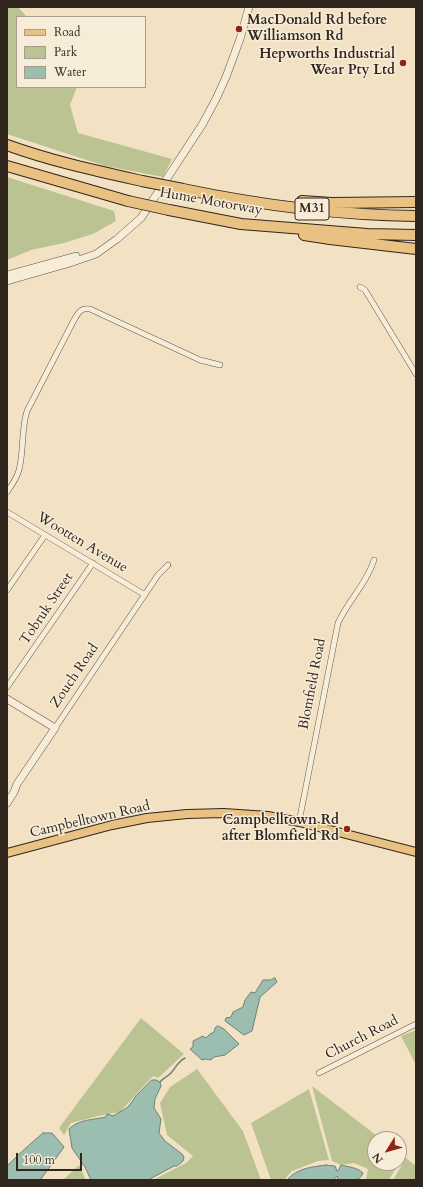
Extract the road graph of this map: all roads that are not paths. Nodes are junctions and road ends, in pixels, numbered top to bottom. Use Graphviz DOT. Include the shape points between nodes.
graph roads {
  1 [pos="249,7"];
  2 [pos="7,145"];
  3 [pos="7,166"];
  4 [pos="209,194"];
  5 [pos="416,202"];
  6 [pos="416,216"];
  7 [pos="241,224"];
  8 [pos="416,235"];
  9 [pos="105,247"];
  10 [pos="416,249"];
  11 [pos="7,275"];
  12 [pos="7,282"];
  13 [pos="360,287"];
  14 [pos="220,365"];
  15 [pos="416,374"];
  16 [pos="7,492"];
  17 [pos="7,512"];
  18 [pos="45,535"];
  19 [pos="374,560"];
  20 [pos="93,563"];
  21 [pos="168,565"];
  22 [pos="7,590"];
  23 [pos="145,595"];
  24 [pos="7,688"];
  25 [pos="7,699"];
  26 [pos="55,728"];
  27 [pos="7,802"];
  28 [pos="299,822"];
  29 [pos="416,852"];
  30 [pos="7,853"];
  31 [pos="416,1024"];
  32 [pos="319,1073"];
  1 -- 9 [label="street" via="226,77 202,125 146,212 127,231"];
  2 -- 4 [label="highway, Hume Motorway / M31, bridge" via="100,172"];
  3 -- 7 [label="highway, Hume Motorway / M31, bridge" via="128,202"];
  4 -- 5 [label="highway" via="240,194 332,204"];
  4 -- 6 [label="highway, Hume Motorway / M31" via="316,209"];
  7 -- 8 [label="highway, Hume Motorway / M31" via="367,234"];
  7 -- 10 [label="highway" via="330,239"];
  9 -- 11 [label="street"];
  9 -- 12 [label="street" via="86,258"];
  13 -- 15 [label="street" via="365,290"];
  14 -- 16 [label="street" via="200,360 90,309 81,310 27,411 19,471"];
  17 -- 18 [label="street, Wootten Avenue"];
  18 -- 20 [label="street, Wootten Avenue"];
  18 -- 22 [label="street"];
  19 -- 28 [label="street, Blomfield Road" via="371,570 338,623"];
  20 -- 23 [label="street, Wootten Avenue"];
  20 -- 24 [label="street, Tobruk Street"];
  21 -- 23 [label="street, Zouch Road"];
  23 -- 26 [label="street, Zouch Road"];
  25 -- 26 [label="street"];
  26 -- 27 [label="street, Zouch Road"];
  28 -- 29 [label="main road, Campbelltown Road"];
  28 -- 30 [label="main road, Campbelltown Road" via="268,816 224,813 147,818"];
  31 -- 32 [label="street, Church Road"];
}
